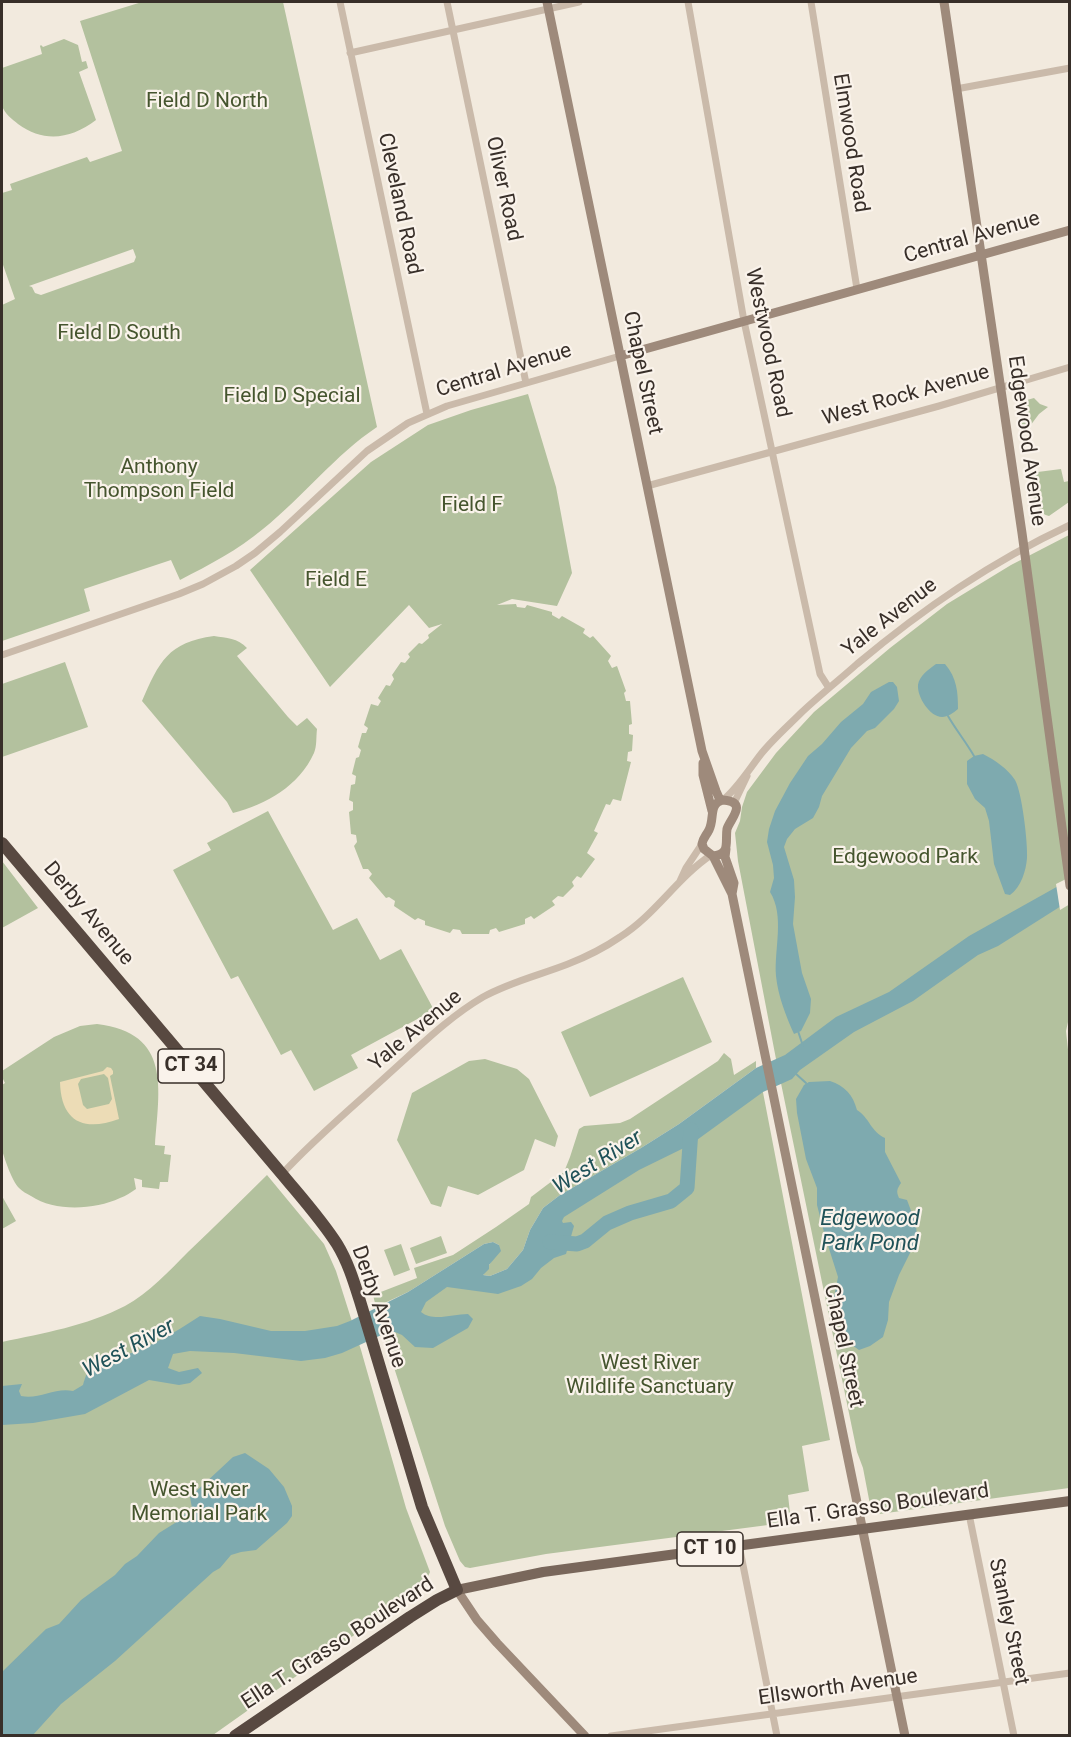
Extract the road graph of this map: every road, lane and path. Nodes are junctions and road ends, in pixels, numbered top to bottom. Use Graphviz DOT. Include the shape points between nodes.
graph roads {
  1 [pos="340,2"];
  2 [pos="447,2"];
  3 [pos="579,2"];
  4 [pos="688,2"];
  5 [pos="811,2"];
  6 [pos="944,2"];
  7 [pos="548,5"];
  8 [pos="453,30"];
  9 [pos="350,53"];
  10 [pos="1070,68"];
  11 [pos="956,89"];
  12 [pos="1070,230"];
  13 [pos="981,254"];
  14 [pos="857,289"];
  15 [pos="744,321"];
  16 [pos="620,356"];
  17 [pos="1070,367"];
  18 [pos="526,383"];
  19 [pos="1000,387"];
  20 [pos="427,414"];
  21 [pos="773,451"];
  22 [pos="647,486"];
  23 [pos="1070,525"];
  24 [pos="1024,548"];
  25 [pos="2,655"];
  26 [pos="829,688"];
  27 [pos="702,751"];
  28 [pos="752,766"];
  29 [pos="722,800"];
  30 [pos="735,805"];
  31 [pos="712,812"];
  32 [pos="2,843"];
  33 [pos="702,844"];
  34 [pos="726,849"];
  35 [pos="712,855"];
  36 [pos="679,883"];
  37 [pos="1070,886"];
  38 [pos="732,894"];
  39 [pos="282,1174"];
  40 [pos="1070,1501"];
  41 [pos="969,1514"];
  42 [pos="862,1529"];
  43 [pos="739,1545"];
  44 [pos="457,1590"];
  45 [pos="1070,1673"];
  46 [pos="1003,1681"];
  47 [pos="897,1697"];
  48 [pos="772,1714"];
  49 [pos="235,1736"];
  50 [pos="585,1736"];
  51 [pos="611,1736"];
  52 [pos="777,1736"];
  53 [pos="905,1736"];
  54 [pos="1014,1736"];
  1 -- 9 [label="street, Cleveland Road"];
  2 -- 8 [label="street, Oliver Road"];
  3 -- 7 [label="street"];
  4 -- 15 [label="street, Westwood Road"];
  5 -- 14 [label="street, Elmwood Road"];
  6 -- 11 [label="street, Edgewood Avenue"];
  7 -- 8 [label="street"];
  7 -- 16 [label="street, Chapel Street"];
  8 -- 9 [label="street"];
  8 -- 18 [label="street, Oliver Road"];
  9 -- 20 [label="street, Cleveland Road"];
  10 -- 11 [label="street"];
  11 -- 13 [label="street, Edgewood Avenue"];
  12 -- 13 [label="street, Central Avenue"];
  13 -- 14 [label="street, Central Avenue"];
  13 -- 19 [label="street, Edgewood Avenue"];
  14 -- 15 [label="street, Central Avenue"];
  15 -- 16 [label="street, Central Avenue"];
  15 -- 21 [label="street, Westwood Road"];
  16 -- 18 [label="street, Central Avenue"];
  16 -- 22 [label="street, Chapel Street"];
  17 -- 19 [label="street, West Rock Avenue"];
  18 -- 20 [label="street, Central Avenue"];
  19 -- 21 [label="street, West Rock Avenue"];
  19 -- 24 [label="street, Edgewood Avenue"];
  20 -- 25 [label="street, Central Avenue" via="367,451 280,532 231,569 179,594"];
  21 -- 22 [label="street, West Rock Avenue"];
  21 -- 26 [label="street, Westwood Road" via="820,674"];
  22 -- 27 [label="street, Chapel Street"];
  23 -- 24 [label="street, Yale Avenue"];
  24 -- 26 [label="street, Yale Avenue" via="921,612"];
  24 -- 37 [label="street, Edgewood Avenue"];
  26 -- 28 [label="street, Yale Avenue"];
  27 -- 29 [label="street, Chapel Street"];
  27 -- 31 [label="street, Chapel Street"];
  28 -- 29 [label="street, Yale Avenue"];
  28 -- 30 [label="street, Yale Avenue"];
  29 -- 30 [label="street"];
  29 -- 31 [label="street"];
  30 -- 34 [label="street"];
  31 -- 33 [label="street"];
  32 -- 39 [label="highway, Derby Avenue / CT 34"];
  33 -- 35 [label="street, Chapel Street"];
  33 -- 36 [label="street, Yale Avenue"];
  34 -- 35 [label="street"];
  34 -- 38 [label="street, Chapel Street" via="734,883"];
  35 -- 36 [label="street, Yale Avenue"];
  35 -- 38 [label="street, Chapel Street"];
  36 -- 39 [label="street, Yale Avenue" via="637,926 608,945 508,985 455,1016"];
  38 -- 42 [label="street, Chapel Street"];
  39 -- 44 [label="highway, Derby Avenue / CT 34" via="317,1216 351,1272 422,1508"];
  40 -- 41 [label="main road, Ella T. Grasso Boulevard / CT 10"];
  41 -- 42 [label="main road, Ella T. Grasso Boulevard / CT 10"];
  41 -- 46 [label="street, Stanley Street"];
  42 -- 43 [label="main road, Ella T. Grasso Boulevard / CT 10"];
  42 -- 47 [label="street, Chapel Street"];
  43 -- 44 [label="main road, Ella T. Grasso Boulevard / CT 10" via="543,1572"];
  43 -- 48 [label="street"];
  44 -- 49 [label="highway, Ella T. Grasso Boulevard / CT 10" via="401,1623"];
  44 -- 50 [label="street, Derby Avenue" via="497,1643"];
  45 -- 46 [label="street, Ellsworth Avenue"];
  46 -- 47 [label="street, Ellsworth Avenue"];
  46 -- 54 [label="street, Stanley Street"];
  47 -- 48 [label="street, Ellsworth Avenue"];
  47 -- 53 [label="street, Chapel Street"];
  48 -- 51 [label="street, Ellsworth Avenue"];
  48 -- 52 [label="street"];
}
